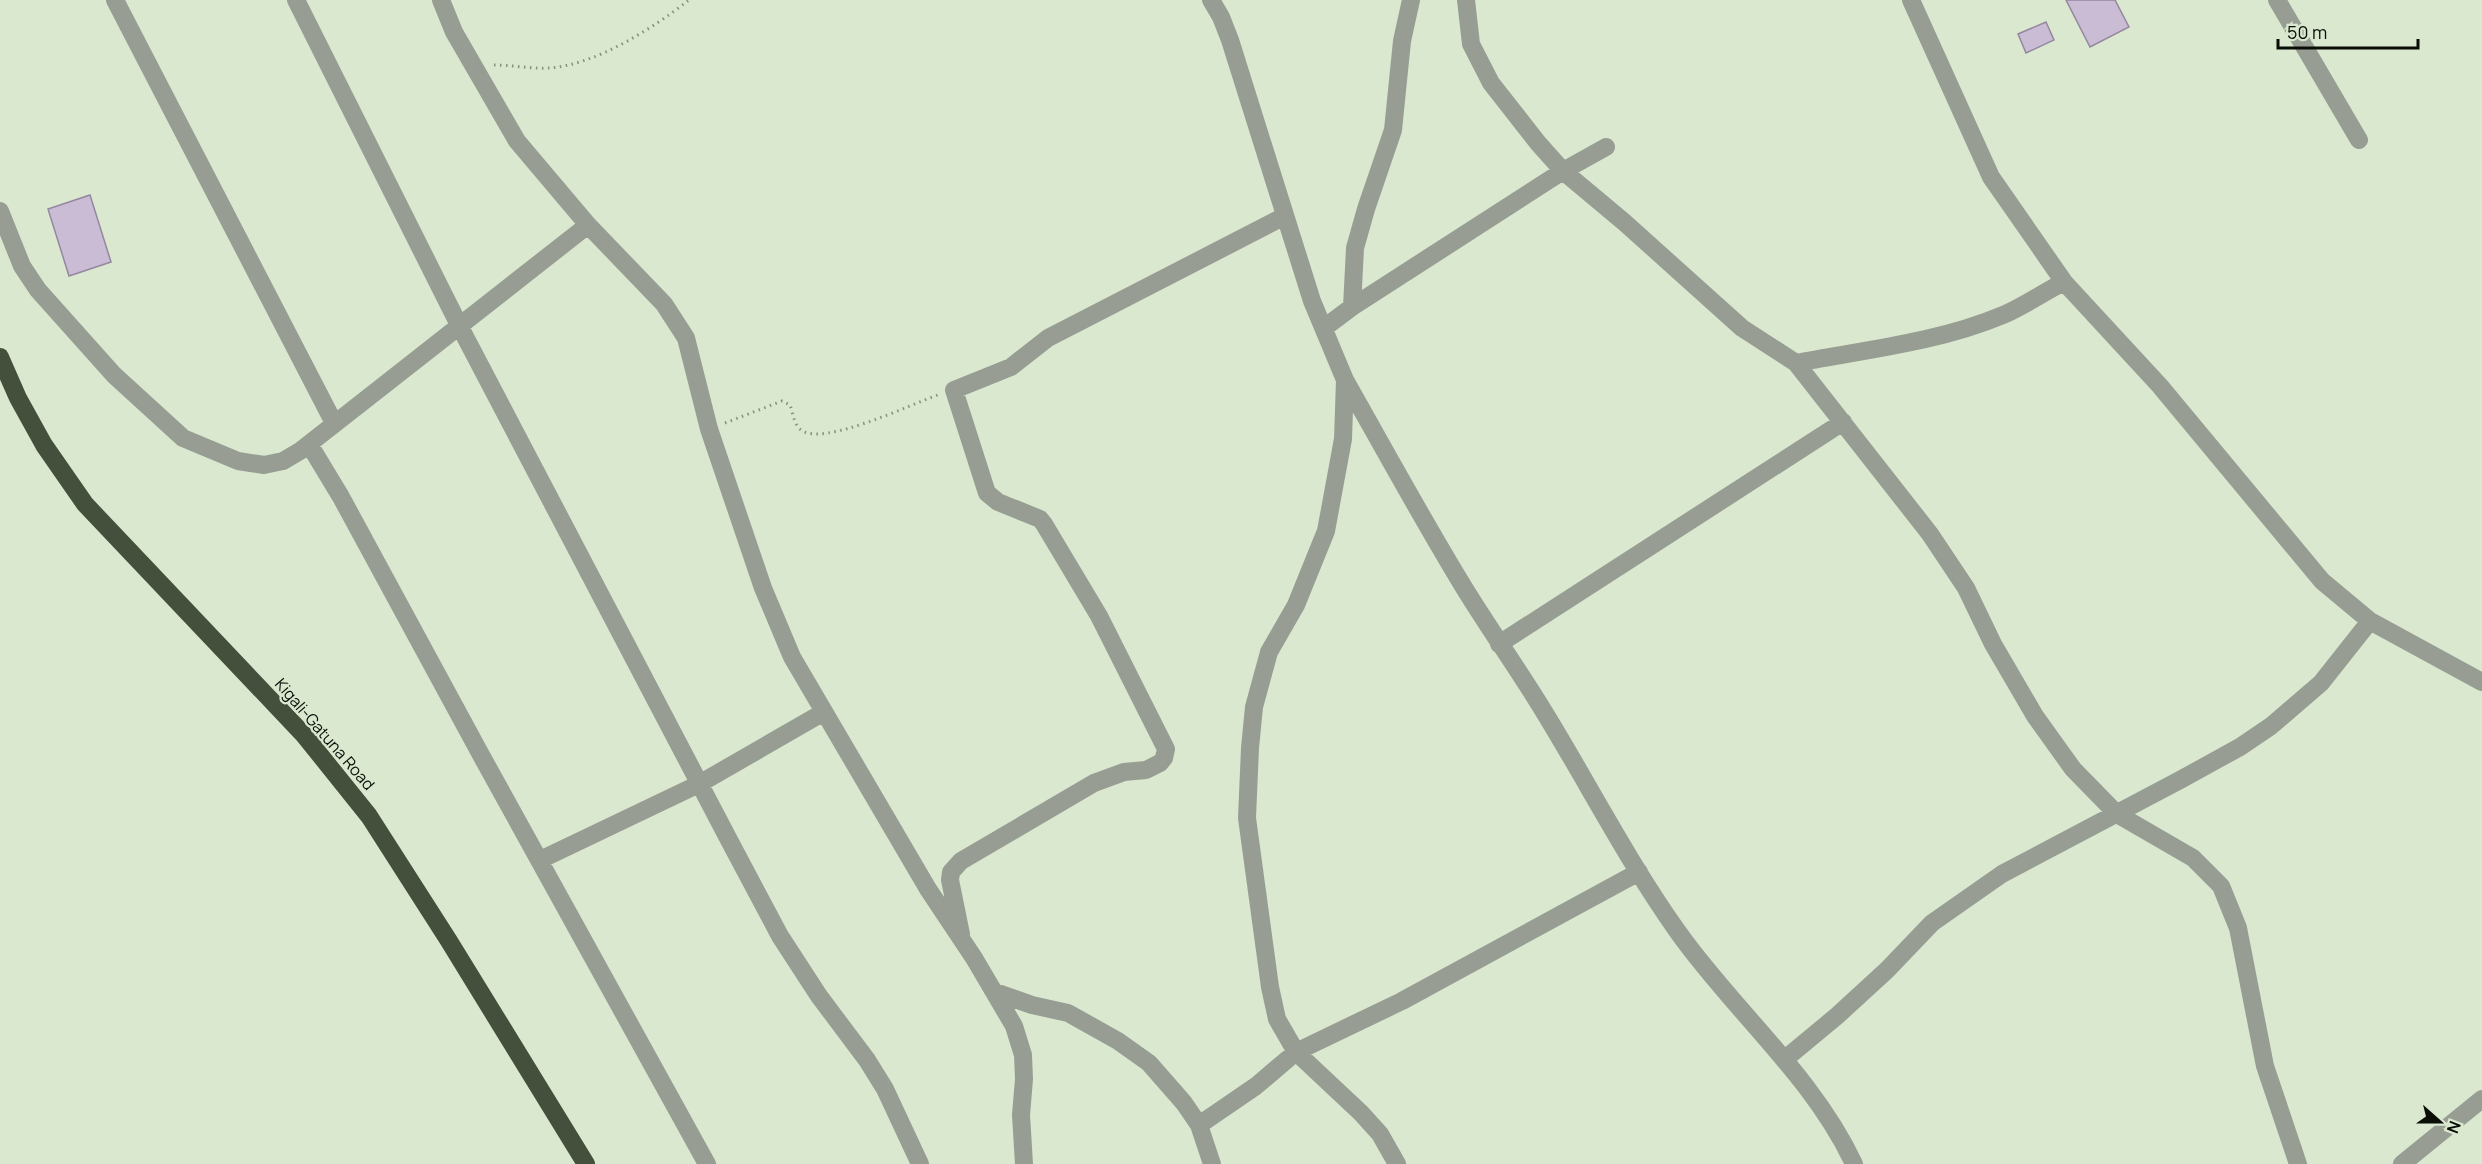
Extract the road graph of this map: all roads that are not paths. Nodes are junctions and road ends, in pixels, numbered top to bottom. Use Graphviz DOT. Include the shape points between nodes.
graph roads {
  1 [pos="116,0"];
  2 [pos="296,0"];
  3 [pos="441,0"];
  4 [pos="1211,0"];
  5 [pos="1412,0"];
  6 [pos="1466,0"];
  7 [pos="1911,0"];
  8 [pos="2277,0"];
  9 [pos="2359,140"];
  10 [pos="1606,147"];
  11 [pos="1563,171"];
  12 [pos="0,211"];
  13 [pos="1285,216"];
  14 [pos="588,225"];
  15 [pos="2064,282"];
  16 [pos="1352,307"];
  17 [pos="460,327"];
  18 [pos="1324,328"];
  19 [pos="0,357"];
  20 [pos="1796,363"];
  21 [pos="1345,380"];
  22 [pos="1843,422"];
  23 [pos="334,423"];
  24 [pos="309,444"];
  25 [pos="2370,621"];
  26 [pos="1499,644"];
  27 [pos="2482,682"];
  28 [pos="824,712"];
  29 [pos="699,784"];
  30 [pos="2117,814"];
  31 [pos="540,860"];
  32 [pos="1639,872"];
  33 [pos="962,942"];
  34 [pos="995,992"];
  35 [pos="1296,1052"];
  36 [pos="1785,1059"];
  37 [pos="2482,1099"];
  38 [pos="1199,1125"];
  39 [pos="586,1164"];
  40 [pos="707,1164"];
  41 [pos="920,1164"];
  42 [pos="1024,1164"];
  43 [pos="1212,1164"];
  44 [pos="1397,1164"];
  45 [pos="1854,1164"];
  46 [pos="2298,1164"];
  47 [pos="2402,1164"];
  1 -- 23 [label="street"];
  2 -- 17 [label="street"];
  3 -- 14 [label="street" via="454,32 517,141"];
  4 -- 13 [label="street" via="1230,40"];
  5 -- 16 [label="street" via="1402,41 1393,130 1355,248"];
  6 -- 11 [label="street" via="1471,44 1491,83"];
  7 -- 15 [label="street" via="1991,177"];
  8 -- 9 [label="street"];
  10 -- 11 [label="street"];
  11 -- 16 [label="street"];
  11 -- 20 [label="street" via="1742,328"];
  12 -- 24 [label="street" via="22,266 38,290 114,375 183,438 238,461 264,465 283,461"];
  13 -- 18 [label="street"];
  13 -- 33 [label="street" via="1048,338 1011,367 954,390 987,494 1044,524 1099,616 1166,749 1160,764 1094,783 961,861 951,872 950,880"];
  14 -- 17 [label="street"];
  14 -- 28 [label="street" via="664,304 686,338 709,429 763,588 792,657"];
  15 -- 20 [label="street" via="2005,314 1968,327"];
  15 -- 25 [label="street" via="2160,386 2322,581"];
  16 -- 18 [label="street"];
  17 -- 23 [label="street"];
  17 -- 29 [label="street"];
  18 -- 21 [label="street"];
  19 -- 39 [label="highway, Kigali-Gatuna Road" via="44,445 85,504 296,727 369,816"];
  20 -- 22 [label="street"];
  21 -- 26 [label="street"];
  21 -- 35 [label="street" via="1343,439 1326,531 1296,605 1269,652 1254,707 1250,748 1247,818 1270,987 1277,1019"];
  22 -- 26 [label="street"];
  22 -- 30 [label="street" via="1930,534 1966,588 2035,716 2073,769"];
  23 -- 24 [label="street"];
  24 -- 31 [label="street"];
  25 -- 27 [label="street"];
  25 -- 30 [label="street" via="2321,683 2271,726"];
  26 -- 32 [label="street" via="1545,713"];
  28 -- 29 [label="street"];
  28 -- 33 [label="street"];
  29 -- 31 [label="street"];
  29 -- 41 [label="street" via="780,936 885,1089"];
  30 -- 36 [label="street" via="2002,874 1932,923 1855,1000"];
  30 -- 46 [label="street" via="2193,858 2221,886 2238,928 2265,1066"];
  31 -- 40 [label="street"];
  32 -- 35 [label="street" via="1402,1001"];
  32 -- 36 [label="street" via="1685,941"];
  33 -- 34 [label="street"];
  34 -- 38 [label="street" via="1068,1013 1118,1041 1149,1063"];
  34 -- 42 [label="street" via="1014,1026 1023,1055"];
  35 -- 38 [label="street" via="1256,1086"];
  35 -- 44 [label="street" via="1380,1134"];
  36 -- 45 [label="street"];
  37 -- 47 [label="street"];
  38 -- 43 [label="street"];
}
